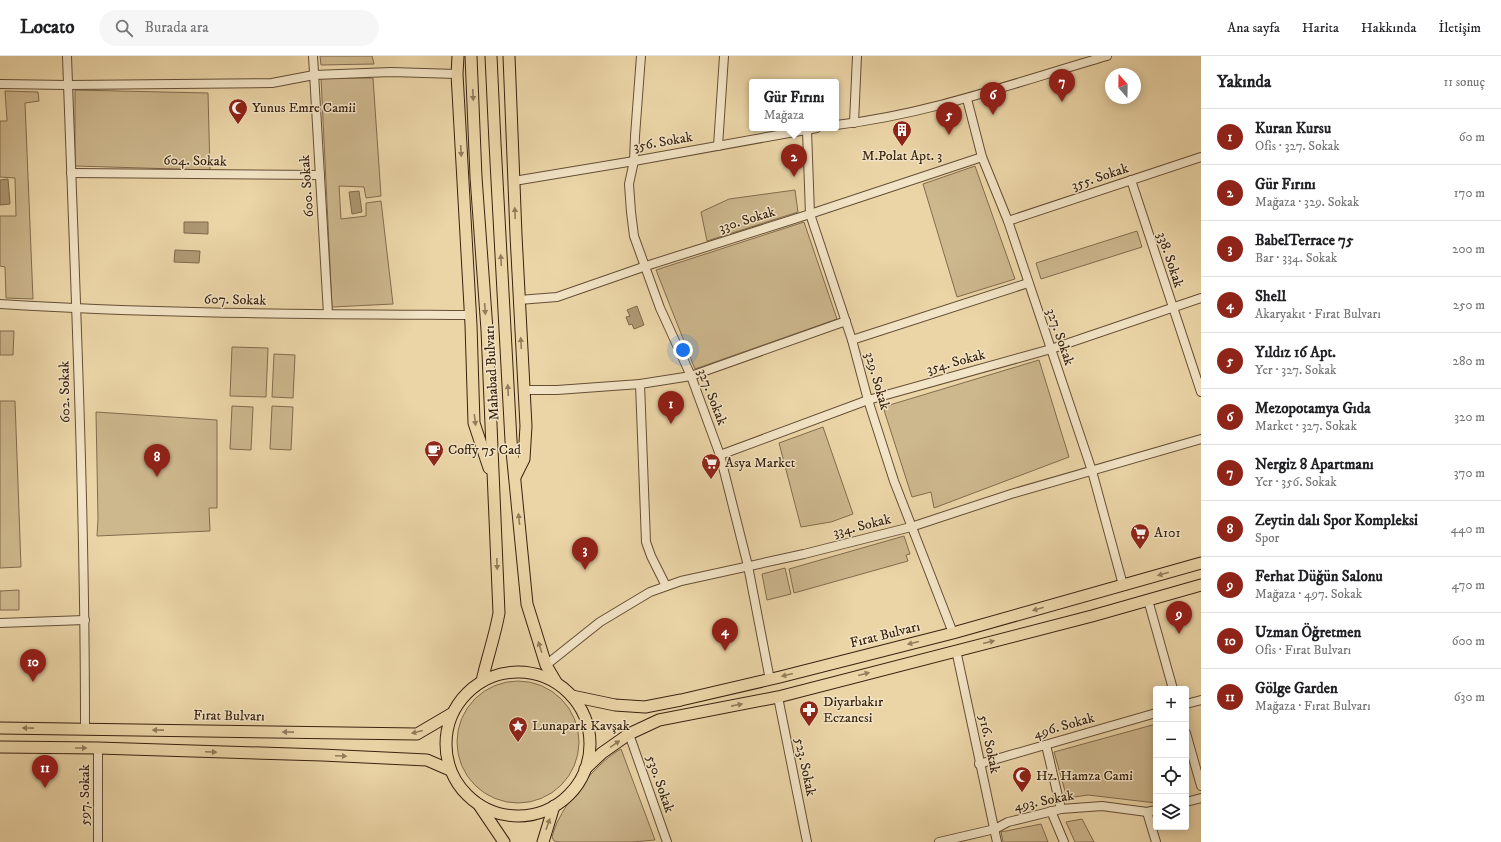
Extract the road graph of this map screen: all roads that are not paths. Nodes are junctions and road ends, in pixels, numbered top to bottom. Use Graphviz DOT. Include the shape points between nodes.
graph roads {
  1 [pos="67,56"];
  2 [pos="313,56"];
  3 [pos="458,56"];
  4 [pos="471,56"];
  5 [pos="491,56"];
  6 [pos="509,56"];
  7 [pos="641,56"];
  8 [pos="724,56"];
  9 [pos="857,56"];
  10 [pos="1107,56"];
  11 [pos="457,74"];
  12 [pos="314,75"];
  13 [pos="0,84"];
  14 [pos="68,85"];
  15 [pos="967,99"];
  16 [pos="854,123"];
  17 [pos="839,126"];
  18 [pos="800,131"];
  19 [pos="806,131"];
  20 [pos="718,146"];
  21 [pos="982,157"];
  22 [pos="1201,157"];
  23 [pos="634,161"];
  24 [pos="71,173"];
  25 [pos="320,175"];
  26 [pos="1130,180"];
  27 [pos="514,181"];
  28 [pos="810,214"];
  29 [pos="1008,221"];
  30 [pos="646,266"];
  31 [pos="1028,283"];
  32 [pos="1201,298"];
  33 [pos="519,300"];
  34 [pos="0,304"];
  35 [pos="1173,307"];
  36 [pos="77,308"];
  37 [pos="328,314"];
  38 [pos="471,315"];
  39 [pos="846,321"];
  40 [pos="852,340"];
  41 [pos="1052,349"];
  42 [pos="691,376"];
  43 [pos="640,384"];
  44 [pos="524,390"];
  45 [pos="1201,392"];
  46 [pos="868,400"];
  47 [pos="1201,439"];
  48 [pos="720,455"];
  49 [pos="1092,471"];
  50 [pos="515,478"];
  51 [pos="493,481"];
  52 [pos="911,527"];
  53 [pos="1201,563"];
  54 [pos="748,566"];
  55 [pos="1124,585"];
  56 [pos="1201,585"];
  57 [pos="666,586"];
  58 [pos="1148,600"];
  59 [pos="85,620"];
  60 [pos="0,623"];
  61 [pos="953,633"];
  62 [pos="956,650"];
  63 [pos="546,666"];
  64 [pos="770,680"];
  65 [pos="482,681"];
  66 [pos="556,682"];
  67 [pos="1173,686"];
  68 [pos="572,696"];
  69 [pos="778,697"];
  70 [pos="1201,700"];
  71 [pos="1189,703"];
  72 [pos="658,704"];
  73 [pos="1153,713"];
  74 [pos="451,714"];
  75 [pos="659,720"];
  76 [pos="0,728"];
  77 [pos="85,728"];
  78 [pos="629,734"];
  79 [pos="1189,744"];
  80 [pos="1046,745"];
  81 [pos="0,747"];
  82 [pos="98,748"];
  83 [pos="979,764"];
  84 [pos="585,769"];
  85 [pos="450,770"];
  86 [pos="1201,786"];
  87 [pos="1201,798"];
  88 [pos="1189,801"];
  89 [pos="479,805"];
  90 [pos="554,806"];
  91 [pos="1061,809"];
  92 [pos="1051,811"];
  93 [pos="1153,811"];
  94 [pos="1147,812"];
  95 [pos="994,829"];
  96 [pos="98,842"];
  97 [pos="504,842"];
  98 [pos="542,842"];
  99 [pos="667,842"];
  100 [pos="807,842"];
  101 [pos="939,842"];
  102 [pos="996,842"];
  103 [pos="1064,842"];
  104 [pos="1156,842"];
  1 -- 14 [label="street, 602. Sokak"];
  2 -- 12 [label="street, 600. Sokak"];
  3 -- 11 [label="main road"];
  4 -- 51 [label="main road, Mahabad Bulvarı, one-way"];
  50 -- 5 [label="main road, Mahabad Bulvarı, one-way"];
  6 -- 27 [label="main road"];
  7 -- 23 [label="street, 327. Sokak"];
  8 -- 20 [label="street"];
  9 -- 16 [label="street"];
  10 -- 15 [label="street"];
  11 -- 12 [label="street" via="391,72"];
  11 -- 38 [label="main road, one-way"];
  12 -- 14 [label="street" via="272,83"];
  12 -- 25 [label="street, 600. Sokak"];
  13 -- 14 [label="street"];
  14 -- 24 [label="street, 602. Sokak"];
  15 -- 16 [label="street"];
  15 -- 21 [label="street, 327. Sokak"];
  16 -- 17 [label="street"];
  18 -- 20 [label="street, 356. Sokak"];
  19 -- 28 [label="street, 329. Sokak"];
  20 -- 23 [label="street, 356. Sokak"];
  21 -- 28 [label="street, 330. Sokak"];
  21 -- 29 [label="street, 327. Sokak"];
  22 -- 26 [label="street, 355. Sokak"];
  23 -- 27 [label="street, 356. Sokak"];
  23 -- 30 [label="street, 327. Sokak" via="629,184 631,212 634,236"];
  24 -- 25 [label="street, 604. Sokak"];
  24 -- 36 [label="street, 602. Sokak"];
  25 -- 37 [label="street, 600. Sokak"];
  26 -- 29 [label="street, 355. Sokak"];
  26 -- 35 [label="street, 338. Sokak"];
  33 -- 27 [label="main road, one-way"];
  28 -- 30 [label="street, 330. Sokak"];
  28 -- 39 [label="street, 329. Sokak"];
  29 -- 31 [label="street, 327. Sokak"];
  30 -- 33 [label="street, 330. Sokak" via="557,297"];
  30 -- 42 [label="street, 327. Sokak" via="660,308"];
  31 -- 40 [label="street"];
  31 -- 41 [label="street, 327. Sokak"];
  32 -- 35 [label="street, 354. Sokak"];
  44 -- 33 [label="main road, one-way"];
  34 -- 36 [label="street, 607. Sokak"];
  35 -- 41 [label="street, 354. Sokak"];
  35 -- 45 [label="street, 338. Sokak"];
  36 -- 37 [label="street, 607. Sokak" via="199,313"];
  36 -- 59 [label="street, 602. Sokak"];
  37 -- 38 [label="street, 607. Sokak"];
  38 -- 51 [label="main road, one-way" via="474,423"];
  39 -- 40 [label="street, 329. Sokak"];
  39 -- 42 [label="street"];
  40 -- 46 [label="street, 329. Sokak"];
  41 -- 46 [label="street, 354. Sokak"];
  41 -- 49 [label="street, 327. Sokak"];
  42 -- 43 [label="street"];
  42 -- 48 [label="street, 327. Sokak"];
  43 -- 44 [label="street"];
  43 -- 57 [label="street" via="646,542"];
  44 -- 50 [label="main road" via="524,459"];
  46 -- 48 [label="street, 354. Sokak"];
  46 -- 52 [label="street, 329. Sokak"];
  47 -- 49 [label="street, 334. Sokak"];
  48 -- 54 [label="street, 327. Sokak"];
  49 -- 52 [label="street, 334. Sokak"];
  49 -- 55 [label="street, 327. Sokak"];
  63 -- 50 [label="main road, Mahabad Bulvarı, one-way" via="527,604"];
  51 -- 65 [label="main road, Mahabad Bulvarı, one-way" via="499,613"];
  52 -- 54 [label="street, 334. Sokak"];
  52 -- 61 [label="street, 329. Sokak"];
  53 -- 55 [label="main road, Fırat Bulvarı, one-way"];
  54 -- 57 [label="street, 334. Sokak"];
  54 -- 64 [label="street, 327. Sokak"];
  55 -- 61 [label="main road, Fırat Bulvarı, one-way"];
  56 -- 58 [label="main road"];
  57 -- 63 [label="street, 334. Sokak" via="650,592 600,622"];
  62 -- 58 [label="main road, one-way"];
  58 -- 67 [label="street"];
  59 -- 60 [label="street"];
  59 -- 77 [label="street, 602. Sokak"];
  61 -- 64 [label="main road, Fırat Bulvarı, one-way"];
  69 -- 62 [label="main road, one-way"];
  62 -- 83 [label="street, 516. Sokak"];
  63 -- 66 [label="main road, Mahabad Bulvarı"];
  64 -- 72 [label="main road, Fırat Bulvarı"];
  65 -- 66 [label="main road" via="500,674 519,671 538,674"];
  65 -- 74 [label="main road" via="464,695"];
  66 -- 68 [label="main road"];
  68 -- 72 [label="main road, Fırat Bulvarı" via="615,705 645,707"];
  68 -- 84 [label="main road" via="581,708 589,731 589,754"];
  75 -- 69 [label="main road, one-way"];
  69 -- 100 [label="street, 523. Sokak"];
  70 -- 71 [label="street"];
  72 -- 75 [label="main road" via="649,710 649,713 650,717"];
  73 -- 80 [label="street, 496. Sokak"];
  74 -- 77 [label="main road, Fırat Bulvarı, one-way" via="417,734"];
  74 -- 85 [label="main road" via="446,733 446,752"];
  75 -- 78 [label="main road"];
  77 -- 76 [label="main road, Fırat Bulvarı, one-way"];
  84 -- 78 [label="main road, one-way"];
  78 -- 99 [label="street, 530. Sokak"];
  79 -- 86 [label="street"];
  80 -- 83 [label="street, 496. Sokak"];
  80 -- 91 [label="street"];
  81 -- 82 [label="main road, one-way"];
  82 -- 85 [label="main road, one-way" via="427,760"];
  82 -- 96 [label="street, 597. Sokak"];
  83 -- 95 [label="street, 516. Sokak"];
  84 -- 90 [label="main road" via="578,784"];
  85 -- 89 [label="main road" via="457,784"];
  87 -- 88 [label="street"];
  89 -- 90 [label="main road" via="497,813 516,816 536,814"];
  89 -- 97 [label="main road"];
  98 -- 90 [label="main road, one-way"];
  91 -- 92 [label="street, 493. Sokak"];
  91 -- 94 [label="street, 493. Sokak" via="1102,806"];
  92 -- 95 [label="street, 493. Sokak" via="1008,822"];
  92 -- 103 [label="street"];
  93 -- 94 [label="street, 493. Sokak"];
  94 -- 104 [label="street"];
  95 -- 101 [label="street, 493. Sokak"];
  95 -- 102 [label="street, 516. Sokak"];
}
